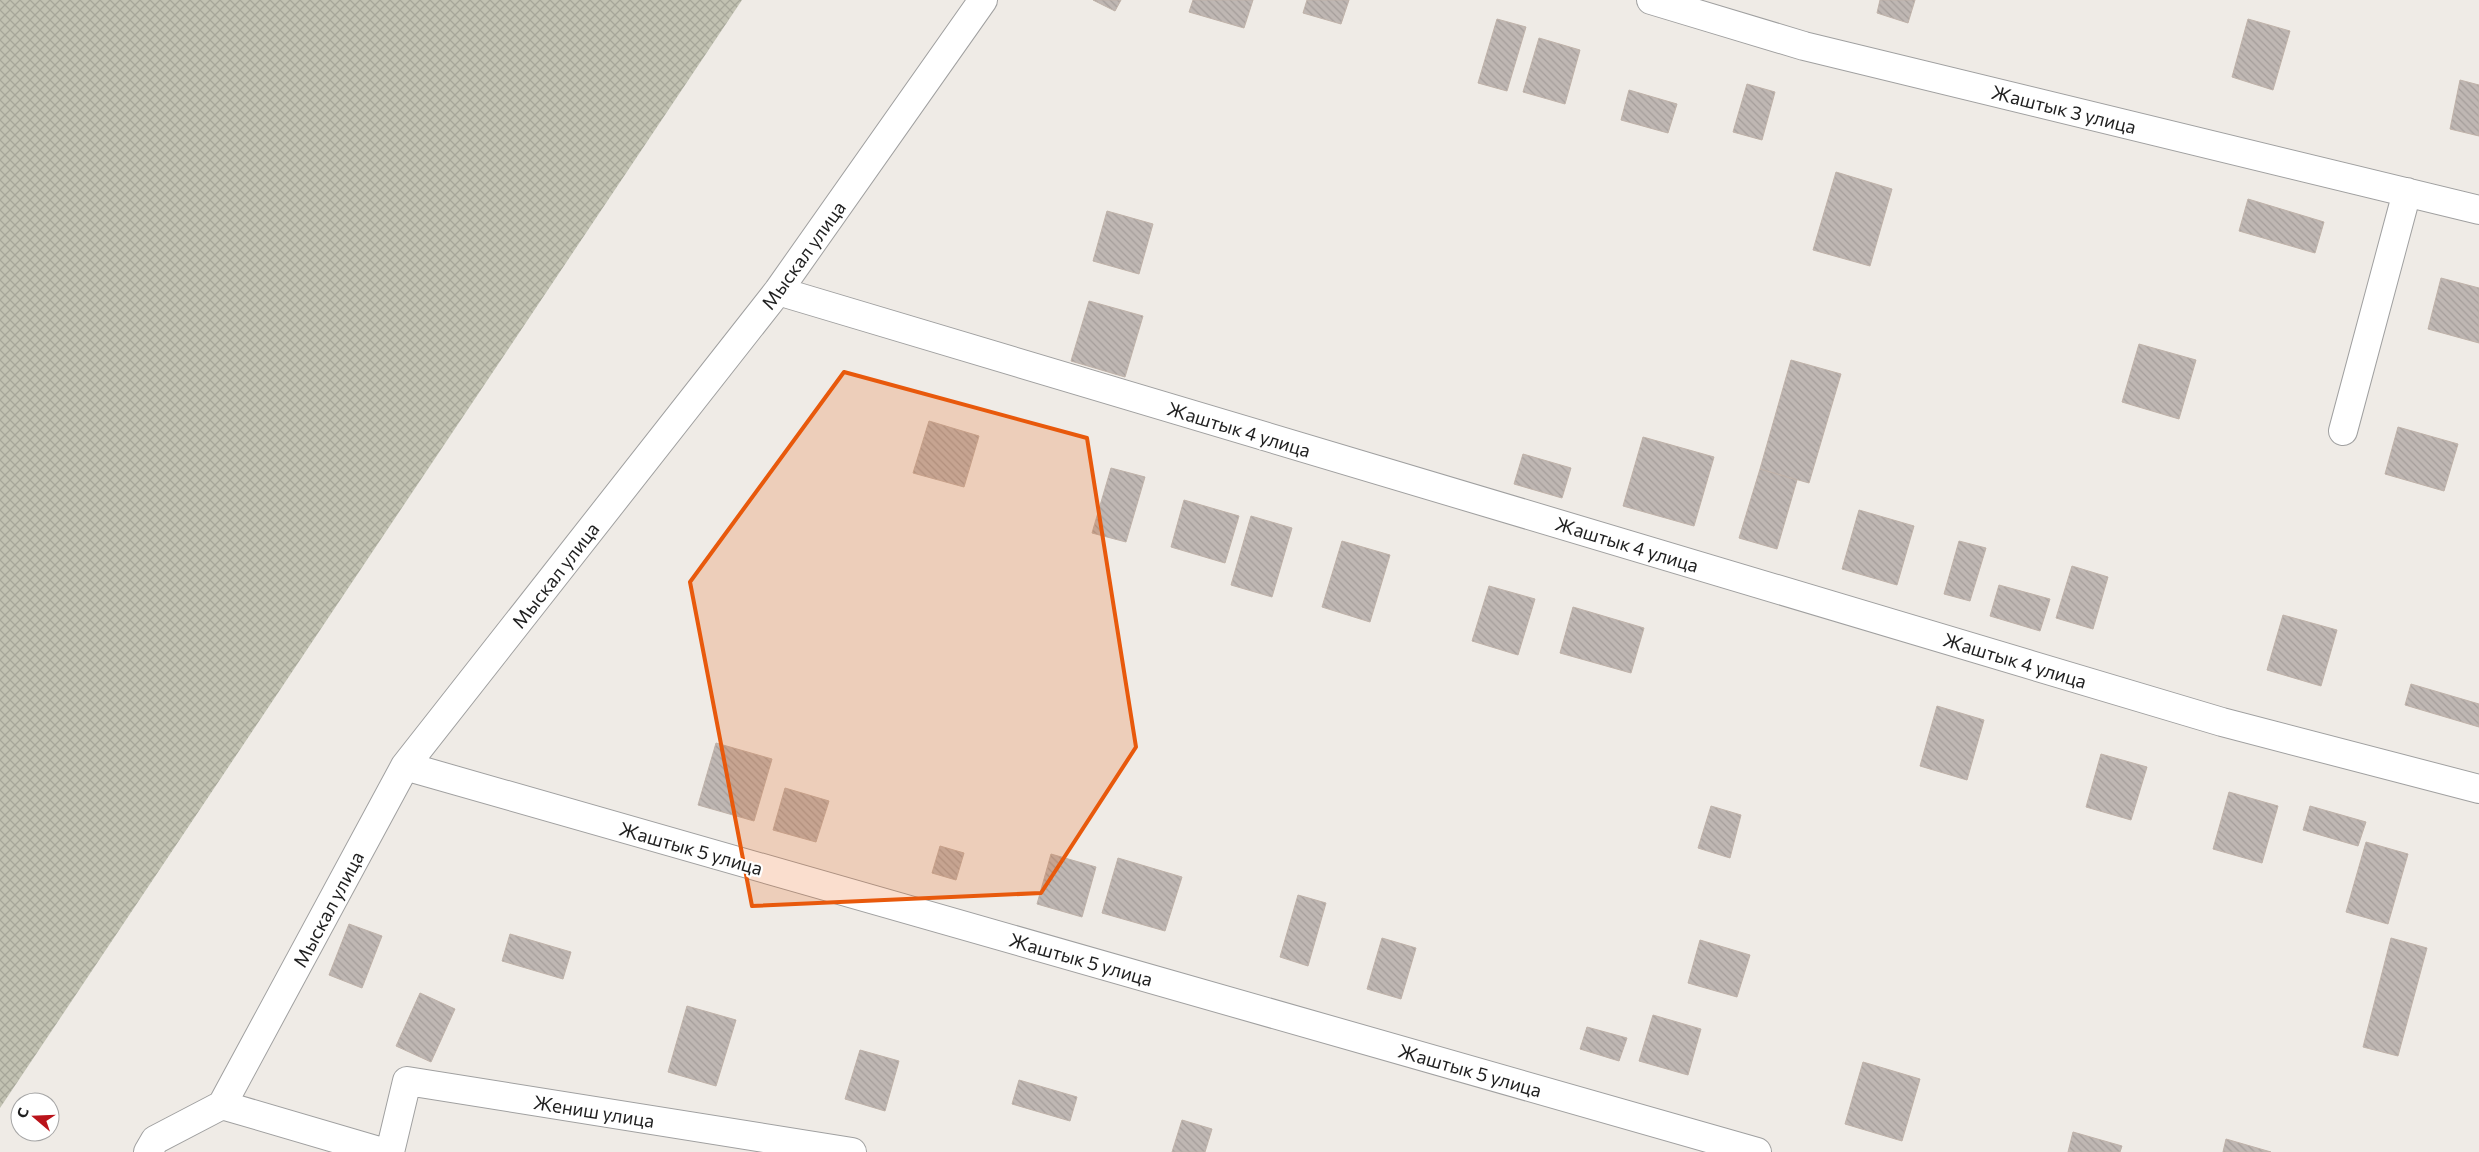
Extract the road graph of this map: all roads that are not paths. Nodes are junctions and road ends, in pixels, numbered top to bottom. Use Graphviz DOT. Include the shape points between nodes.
graph roads {
  1 [pos="983,0"];
  2 [pos="1651,0"];
  3 [pos="2407,192"];
  4 [pos="2479,210"];
  5 [pos="778,291"];
  6 [pos="2342,431"];
  7 [pos="405,766"];
  8 [pos="2479,789"];
  9 [pos="222,1106"];
  10 [pos="148,1152"];
  11 [pos="382,1152"];
  12 [pos="390,1152"];
  13 [pos="852,1152"];
  14 [pos="1757,1152"];
  1 -- 5 [label="street, Мыскал улица"];
  2 -- 3 [label="street, Жаштык 3 улица" via="1804,46"];
  3 -- 4 [label="street, Жаштык 3 улица"];
  3 -- 6 [label="street"];
  5 -- 7 [label="street, Мыскал улица"];
  5 -- 8 [label="street, Жаштык 4 улица" via="2222,722"];
  7 -- 9 [label="street, Мыскал улица"];
  7 -- 14 [label="street, Жаштык 5 улица"];
  9 -- 10 [label="street" via="155,1140"];
  9 -- 11 [label="street"];
  12 -- 13 [label="street, Жениш улица" via="407,1081"];
}
